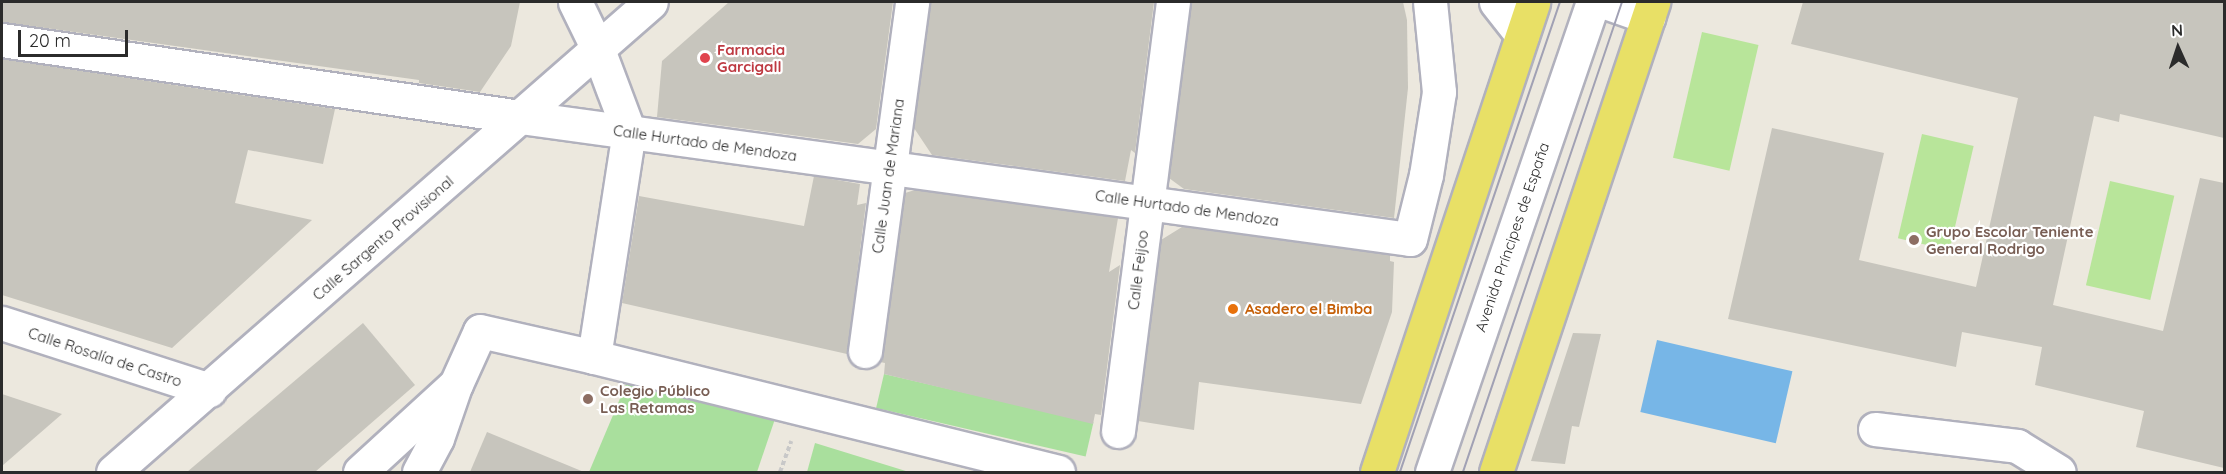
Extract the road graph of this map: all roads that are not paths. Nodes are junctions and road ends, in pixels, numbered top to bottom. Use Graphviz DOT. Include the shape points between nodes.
graph roads {
  1 [pos="575,2"];
  2 [pos="651,2"];
  3 [pos="912,2"];
  4 [pos="1173,2"];
  5 [pos="1430,2"];
  6 [pos="1496,2"];
  7 [pos="1533,2"];
  8 [pos="1593,2"];
  9 [pos="1605,2"];
  10 [pos="1651,9"];
  11 [pos="1522,34"];
  12 [pos="2,40"];
  13 [pos="597,47"];
  14 [pos="520,117"];
  15 [pos="629,132"];
  16 [pos="888,169"];
  17 [pos="1147,203"];
  18 [pos="2,323"];
  19 [pos="865,351"];
  20 [pos="594,357"];
  21 [pos="456,384"];
  22 [pos="208,390"];
  23 [pos="1875,429"];
  24 [pos="1118,431"];
  25 [pos="113,472"];
  26 [pos="360,472"];
  27 [pos="419,472"];
  28 [pos="1058,472"];
  29 [pos="1377,472"];
  30 [pos="1432,472"];
  31 [pos="1498,472"];
  32 [pos="2059,472"];
  1 -- 13 [label="street"];
  2 -- 13 [label="street, Calle Sargento Provisional"];
  3 -- 16 [label="street, Calle Juan de Mariana"];
  4 -- 17 [label="street, Calle Feijoo"];
  5 -- 17 [label="street, Calle Hurtado de Mendoza" via="1439,92 1426,175 1410,238"];
  6 -- 11 [label="street"];
  7 -- 11 [label="main road"];
  8 -- 30 [label="street, Avenida Príncipes de España"];
  9 -- 10 [label="street"];
  10 -- 31 [label="main road"];
  11 -- 29 [label="main road"];
  12 -- 14 [label="street, Calle Hurtado de Mendoza"];
  13 -- 14 [label="street, Calle Sargento Provisional"];
  13 -- 15 [label="street"];
  14 -- 15 [label="street, Calle Hurtado de Mendoza"];
  14 -- 22 [label="street, Calle Sargento Provisional"];
  15 -- 16 [label="street, Calle Hurtado de Mendoza"];
  15 -- 20 [label="street"];
  16 -- 17 [label="street, Calle Hurtado de Mendoza"];
  16 -- 19 [label="street, Calle Juan de Mariana"];
  17 -- 24 [label="street, Calle Feijoo"];
  18 -- 22 [label="street, Calle Rosalía de Castro"];
  20 -- 21 [label="street" via="480,331"];
  20 -- 28 [label="street"];
  21 -- 26 [label="street"];
  21 -- 27 [label="street" via="437,438"];
  22 -- 25 [label="street, Calle Sargento Provisional"];
  23 -- 32 [label="street" via="2017,446"];
}
